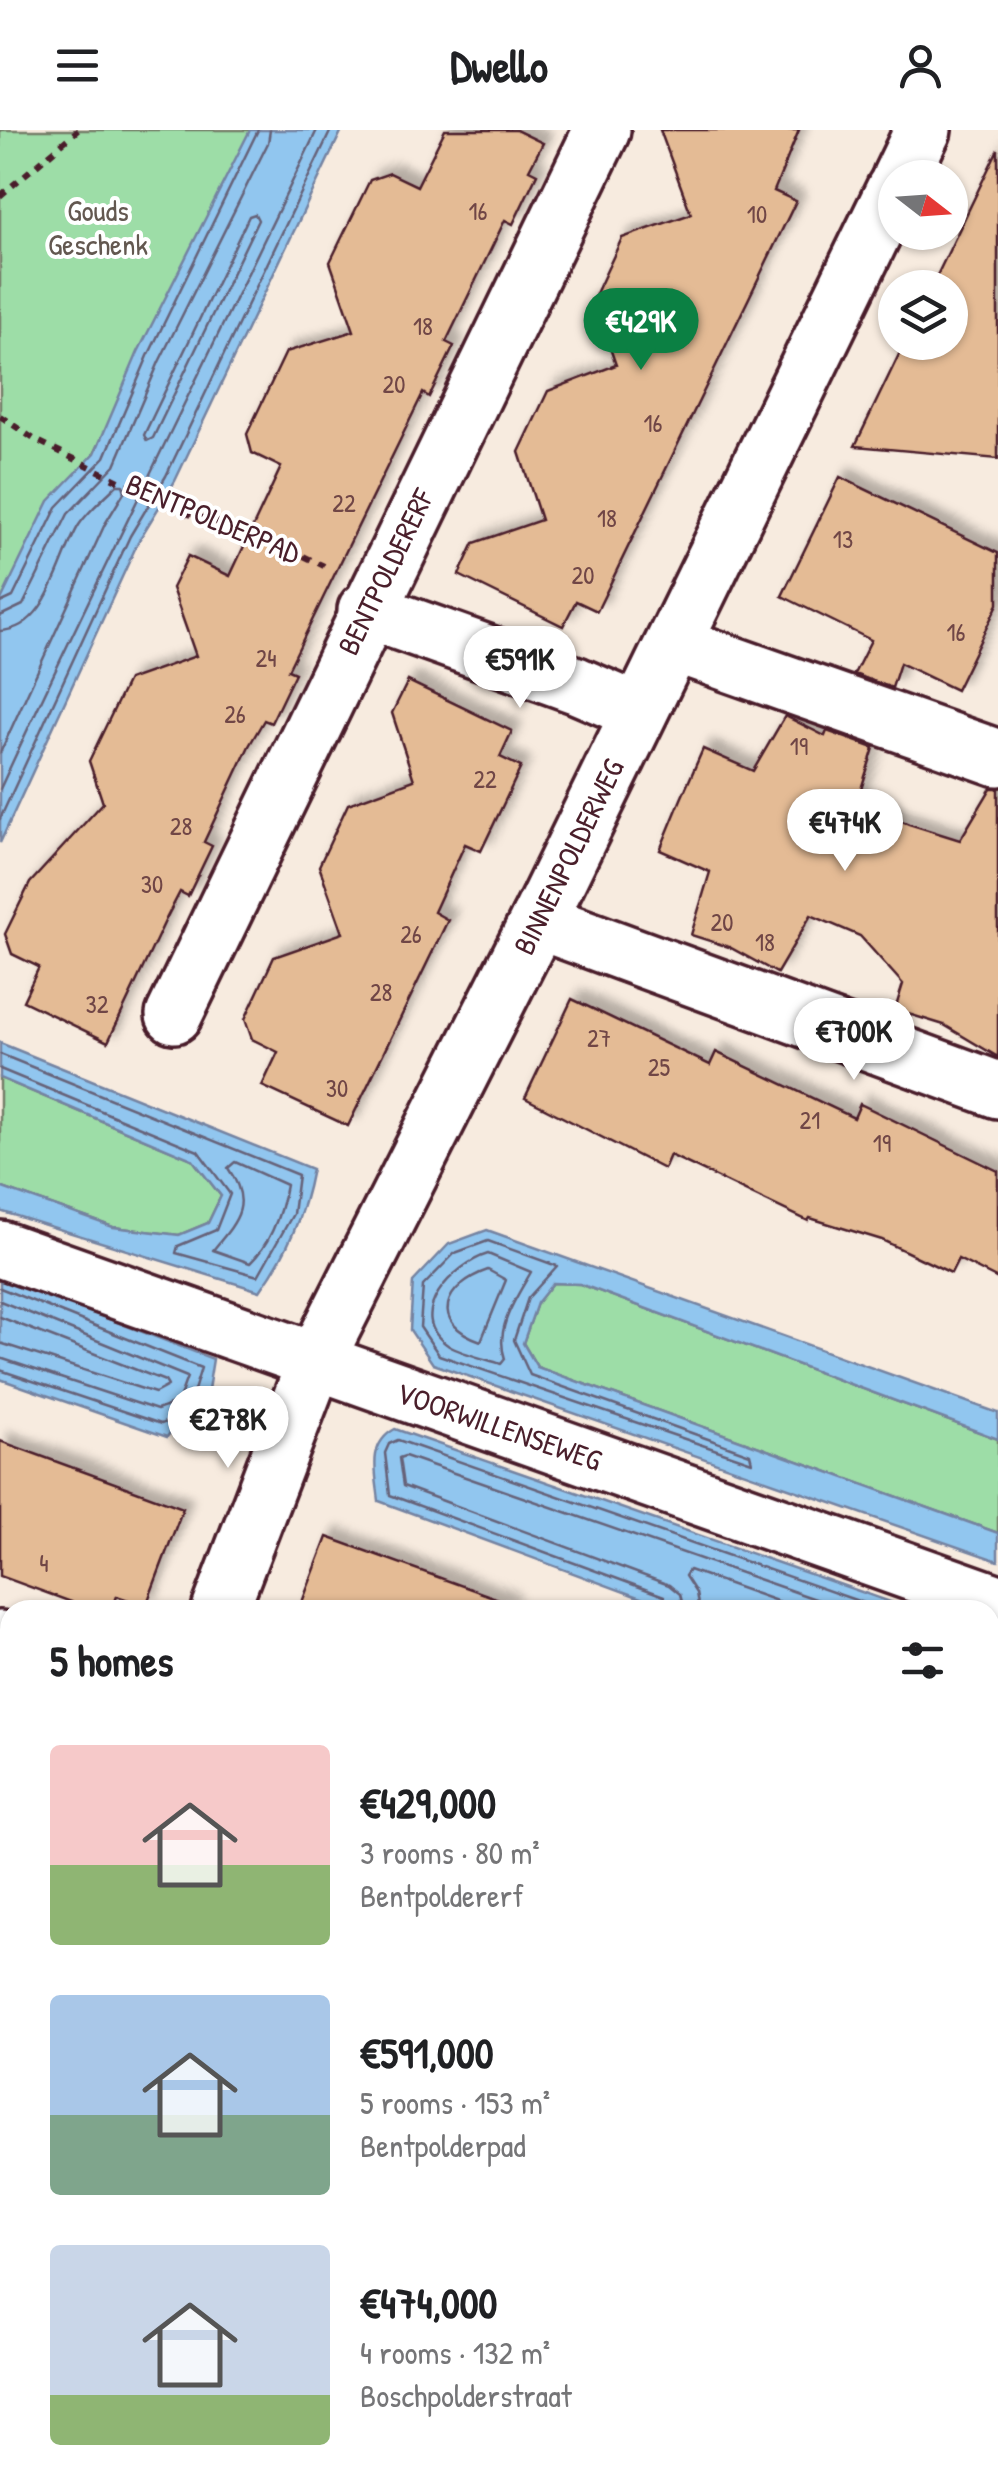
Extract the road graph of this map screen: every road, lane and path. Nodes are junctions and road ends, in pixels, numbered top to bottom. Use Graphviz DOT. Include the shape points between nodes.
graph roads {
  1 [pos="78,130"];
  2 [pos="602,130"];
  3 [pos="923,130"];
  4 [pos="909,160"];
  5 [pos="0,196"];
  6 [pos="878,223"];
  7 [pos="0,416"];
  8 [pos="370,601"];
  9 [pos="674,644"];
  10 [pos="640,712"];
  11 [pos="990,738"];
  12 [pos="538,921"];
  13 [pos="174,1015"];
  14 [pos="998,1090"];
  15 [pos="0,1249"];
  16 [pos="315,1362"];
  17 [pos="224,1600"];
  18 [pos="989,1600"];
  1 -- 5 [label="path"];
  2 -- 8 [label="street, BENTPOLDERERF"];
  3 -- 4 [label="street"];
  6 -- 9 [label="street, BINNENPOLDERWEG"];
  7 -- 8 [label="path, BENTPOLDERPAD" via="182,512 258,534"];
  8 -- 10 [label="street"];
  8 -- 13 [label="street, BENTPOLDERERF"];
  9 -- 10 [label="street, BINNENPOLDERWEG"];
  9 -- 11 [label="street"];
  10 -- 12 [label="street, BINNENPOLDERWEG"];
  12 -- 14 [label="street"];
  12 -- 16 [label="street, BINNENPOLDERWEG"];
  15 -- 16 [label="street, VOORWILLENSEWEG"];
  16 -- 17 [label="street, BINNENPOLDERWEG"];
  16 -- 18 [label="street, VOORWILLENSEWEG"];
}
